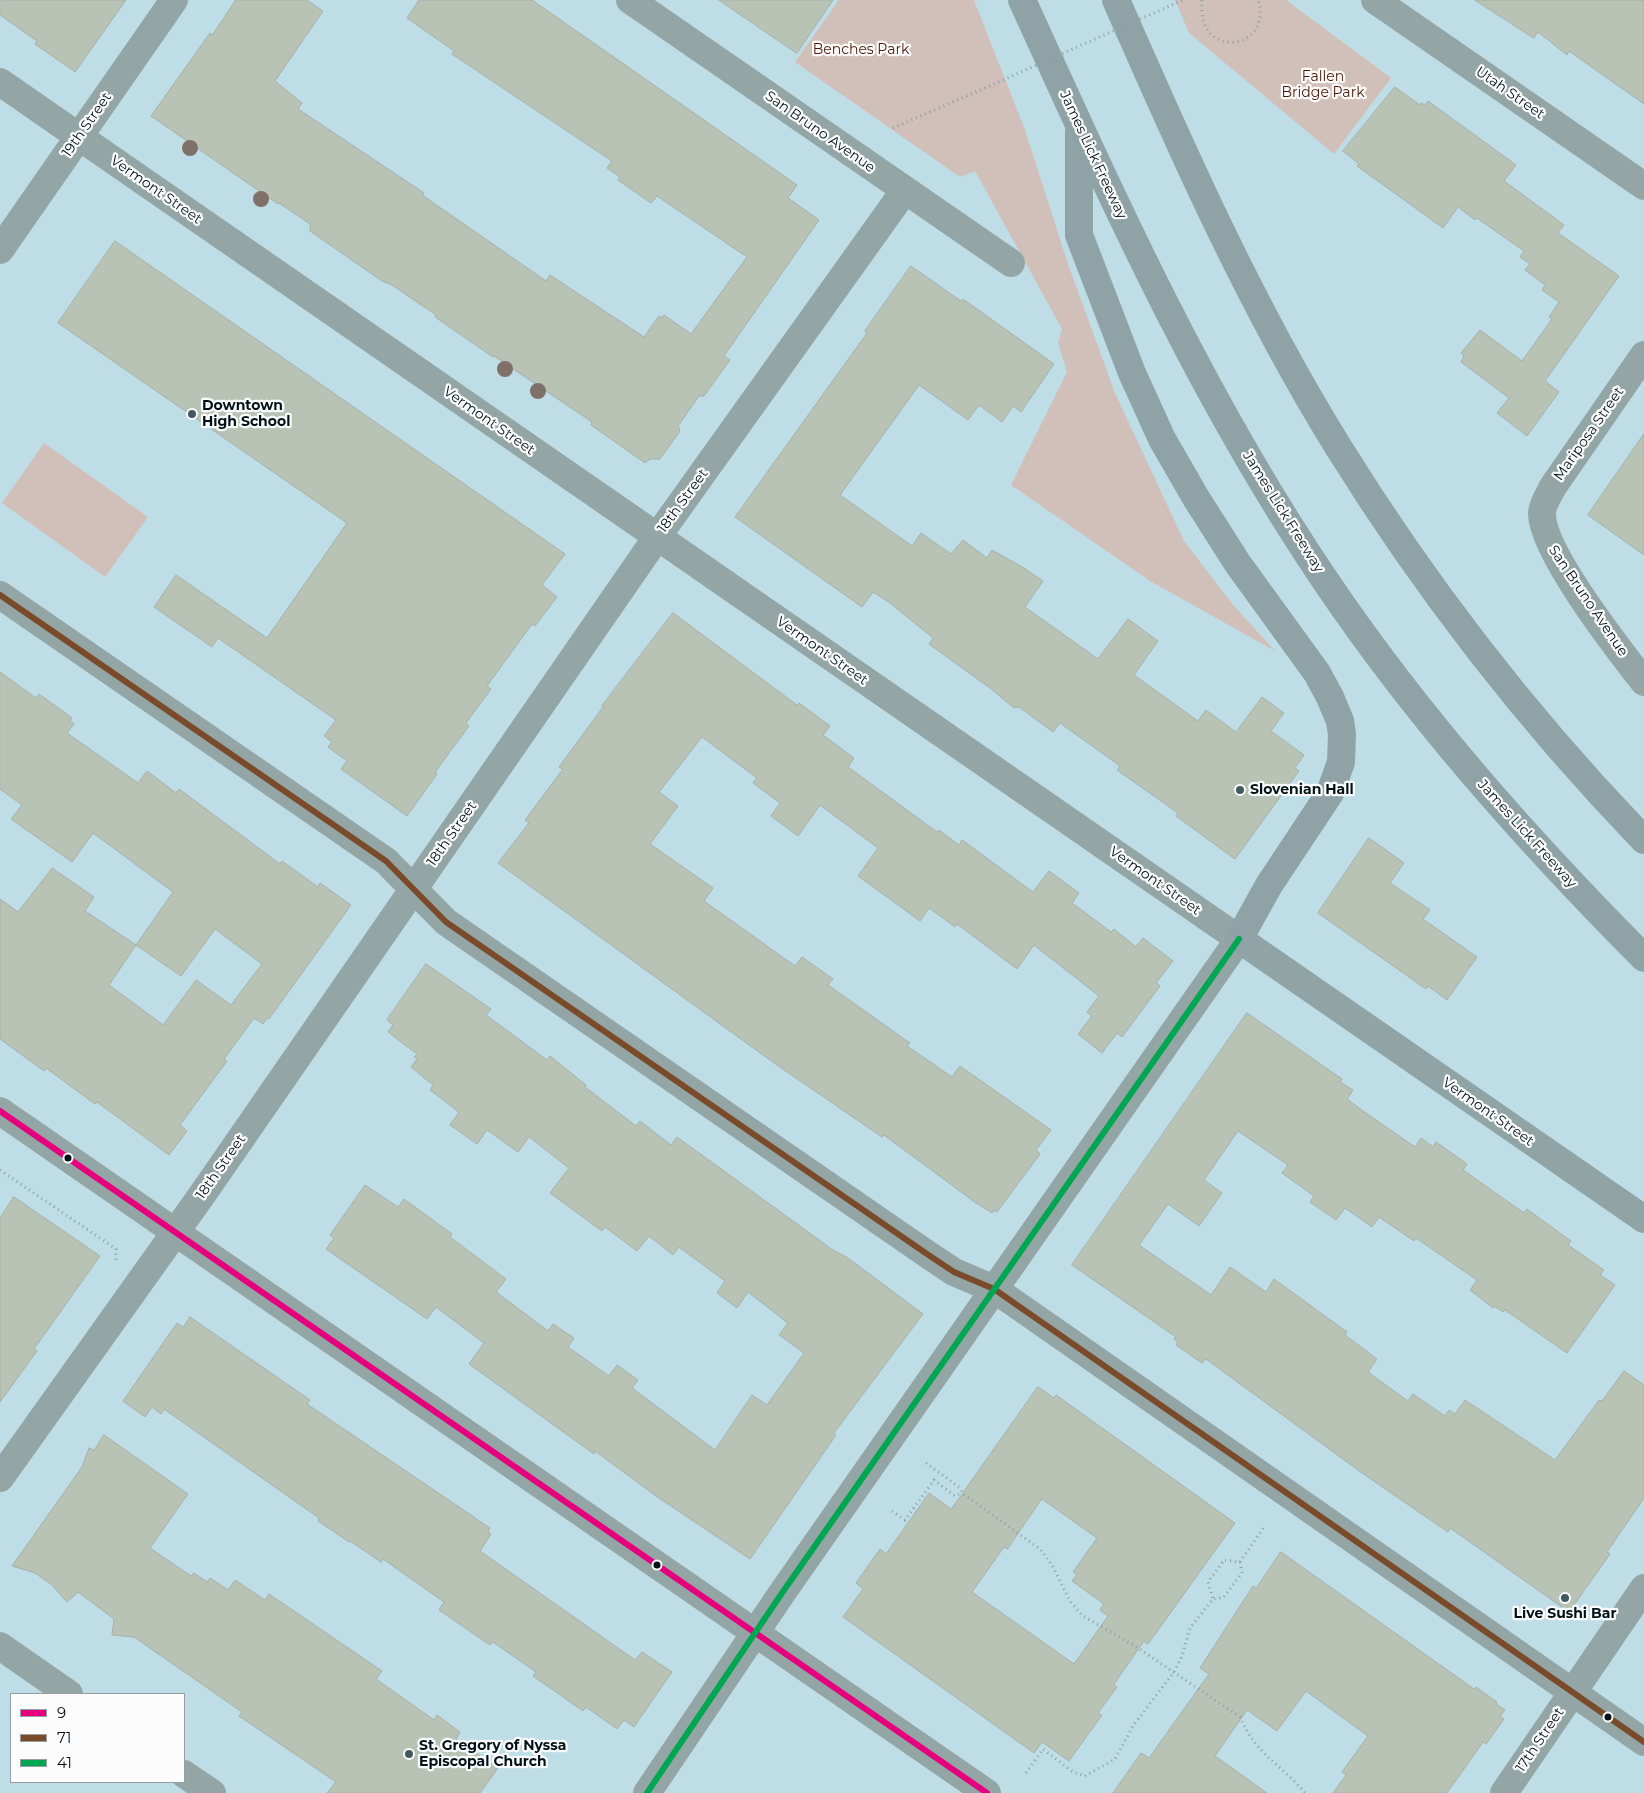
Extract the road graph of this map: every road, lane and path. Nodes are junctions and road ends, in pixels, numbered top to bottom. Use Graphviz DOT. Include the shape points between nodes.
graph roads {
  1 [pos="174,0"];
  2 [pos="630,0"];
  3 [pos="1022,0"];
  4 [pos="1116,0"];
  5 [pos="1183,0"];
  6 [pos="1202,0"];
  7 [pos="1258,0"];
  8 [pos="1375,0"];
  9 [pos="0,82"];
  10 [pos="1079,126"];
  11 [pos="893,128"];
  12 [pos="78,136"];
  13 [pos="1644,186"];
  14 [pos="905,190"];
  15 [pos="0,250"];
  16 [pos="1011,264"];
  17 [pos="1644,354"];
  18 [pos="1552,488"];
  19 [pos="657,537"];
  20 [pos="0,595"];
  21 [pos="1644,682"];
  22 [pos="1644,840"];
  23 [pos="414,888"];
  24 [pos="1239,939"];
  25 [pos="1644,958"];
  26 [pos="0,1111"];
  27 [pos="0,1170"];
  28 [pos="1644,1220"];
  29 [pos="176,1232"];
  30 [pos="116,1250"];
  31 [pos="994,1290"];
  32 [pos="926,1463"];
  33 [pos="0,1478"];
  34 [pos="962,1493"];
  35 [pos="892,1511"];
  36 [pos="1264,1527"];
  37 [pos="1240,1562"];
  38 [pos="1644,1588"];
  39 [pos="1212,1599"];
  40 [pos="755,1632"];
  41 [pos="0,1646"];
  42 [pos="1174,1672"];
  43 [pos="68,1693"];
  44 [pos="1572,1693"];
  45 [pos="1644,1742"];
  46 [pos="1026,1773"];
  47 [pos="185,1775"];
  48 [pos="212,1793"];
  49 [pos="647,1793"];
  50 [pos="987,1793"];
  51 [pos="1305,1793"];
  52 [pos="1504,1793"];
  1 -- 12 [label="street, 19th Street"];
  2 -- 14 [label="street, San Bruno Avenue"];
  3 -- 10 [label="highway, James Lick Freeway"];
  4 -- 22 [label="highway" via="1233,255 1336,444 1456,621 1550,738"];
  5 -- 11 [label="path, bridge"];
  6 -- 7 [label="path" via="1204,24 1219,41 1228,43 1242,41 1258,24 1261,8"];
  8 -- 13 [label="street, Utah Street"];
  9 -- 12 [label="street, Vermont Street"];
  10 -- 24 [label="highway" via="1079,235 1132,373 1162,439 1196,498 1238,564 1317,674 1340,721 1341,762 1330,793 1269,885"];
  10 -- 25 [label="highway, James Lick Freeway" via="1151,277 1214,398 1327,584 1461,760 1529,838"];
  12 -- 15 [label="street, 19th Street"];
  12 -- 19 [label="street, Vermont Street"];
  14 -- 16 [label="street, San Bruno Avenue"];
  14 -- 19 [label="street, 18th Street"];
  17 -- 18 [label="street, Mariposa Street"];
  18 -- 21 [label="street, San Bruno Avenue" via="1542,511 1547,539"];
  19 -- 23 [label="street, 18th Street"];
  19 -- 24 [label="street, Vermont Street"];
  20 -- 23 [label="street" via="386,861"];
  23 -- 29 [label="street, 18th Street"];
  23 -- 31 [label="street" via="446,922 927,1254 954,1272"];
  24 -- 28 [label="main road, Vermont Street"];
  24 -- 31 [label="street"];
  26 -- 29 [label="street"];
  27 -- 30 [label="path"];
  29 -- 33 [label="street, 18th Street"];
  29 -- 40 [label="street"];
  31 -- 40 [label="street"];
  31 -- 44 [label="street"];
  32 -- 34 [label="path" via="960,1488"];
  34 -- 35 [label="path" via="956,1496 934,1480 905,1520"];
  34 -- 42 [label="path" via="1040,1549 1070,1601 1083,1616"];
  36 -- 37 [label="path"];
  37 -- 39 [label="path" via="1242,1573 1224,1597"];
  37 -- 39 [label="path" via="1224,1560 1208,1582"];
  38 -- 44 [label="street, 17th Street"];
  39 -- 42 [label="path" via="1190,1628"];
  40 -- 49 [label="street"];
  40 -- 50 [label="street"];
  41 -- 43 [label="street"];
  42 -- 46 [label="path" via="1133,1726 1114,1759 1085,1776 1073,1772 1043,1749"];
  42 -- 51 [label="path" via="1240,1717 1253,1742"];
  44 -- 45 [label="street"];
  44 -- 52 [label="street, 17th Street"];
  47 -- 48 [label="street"];
}
